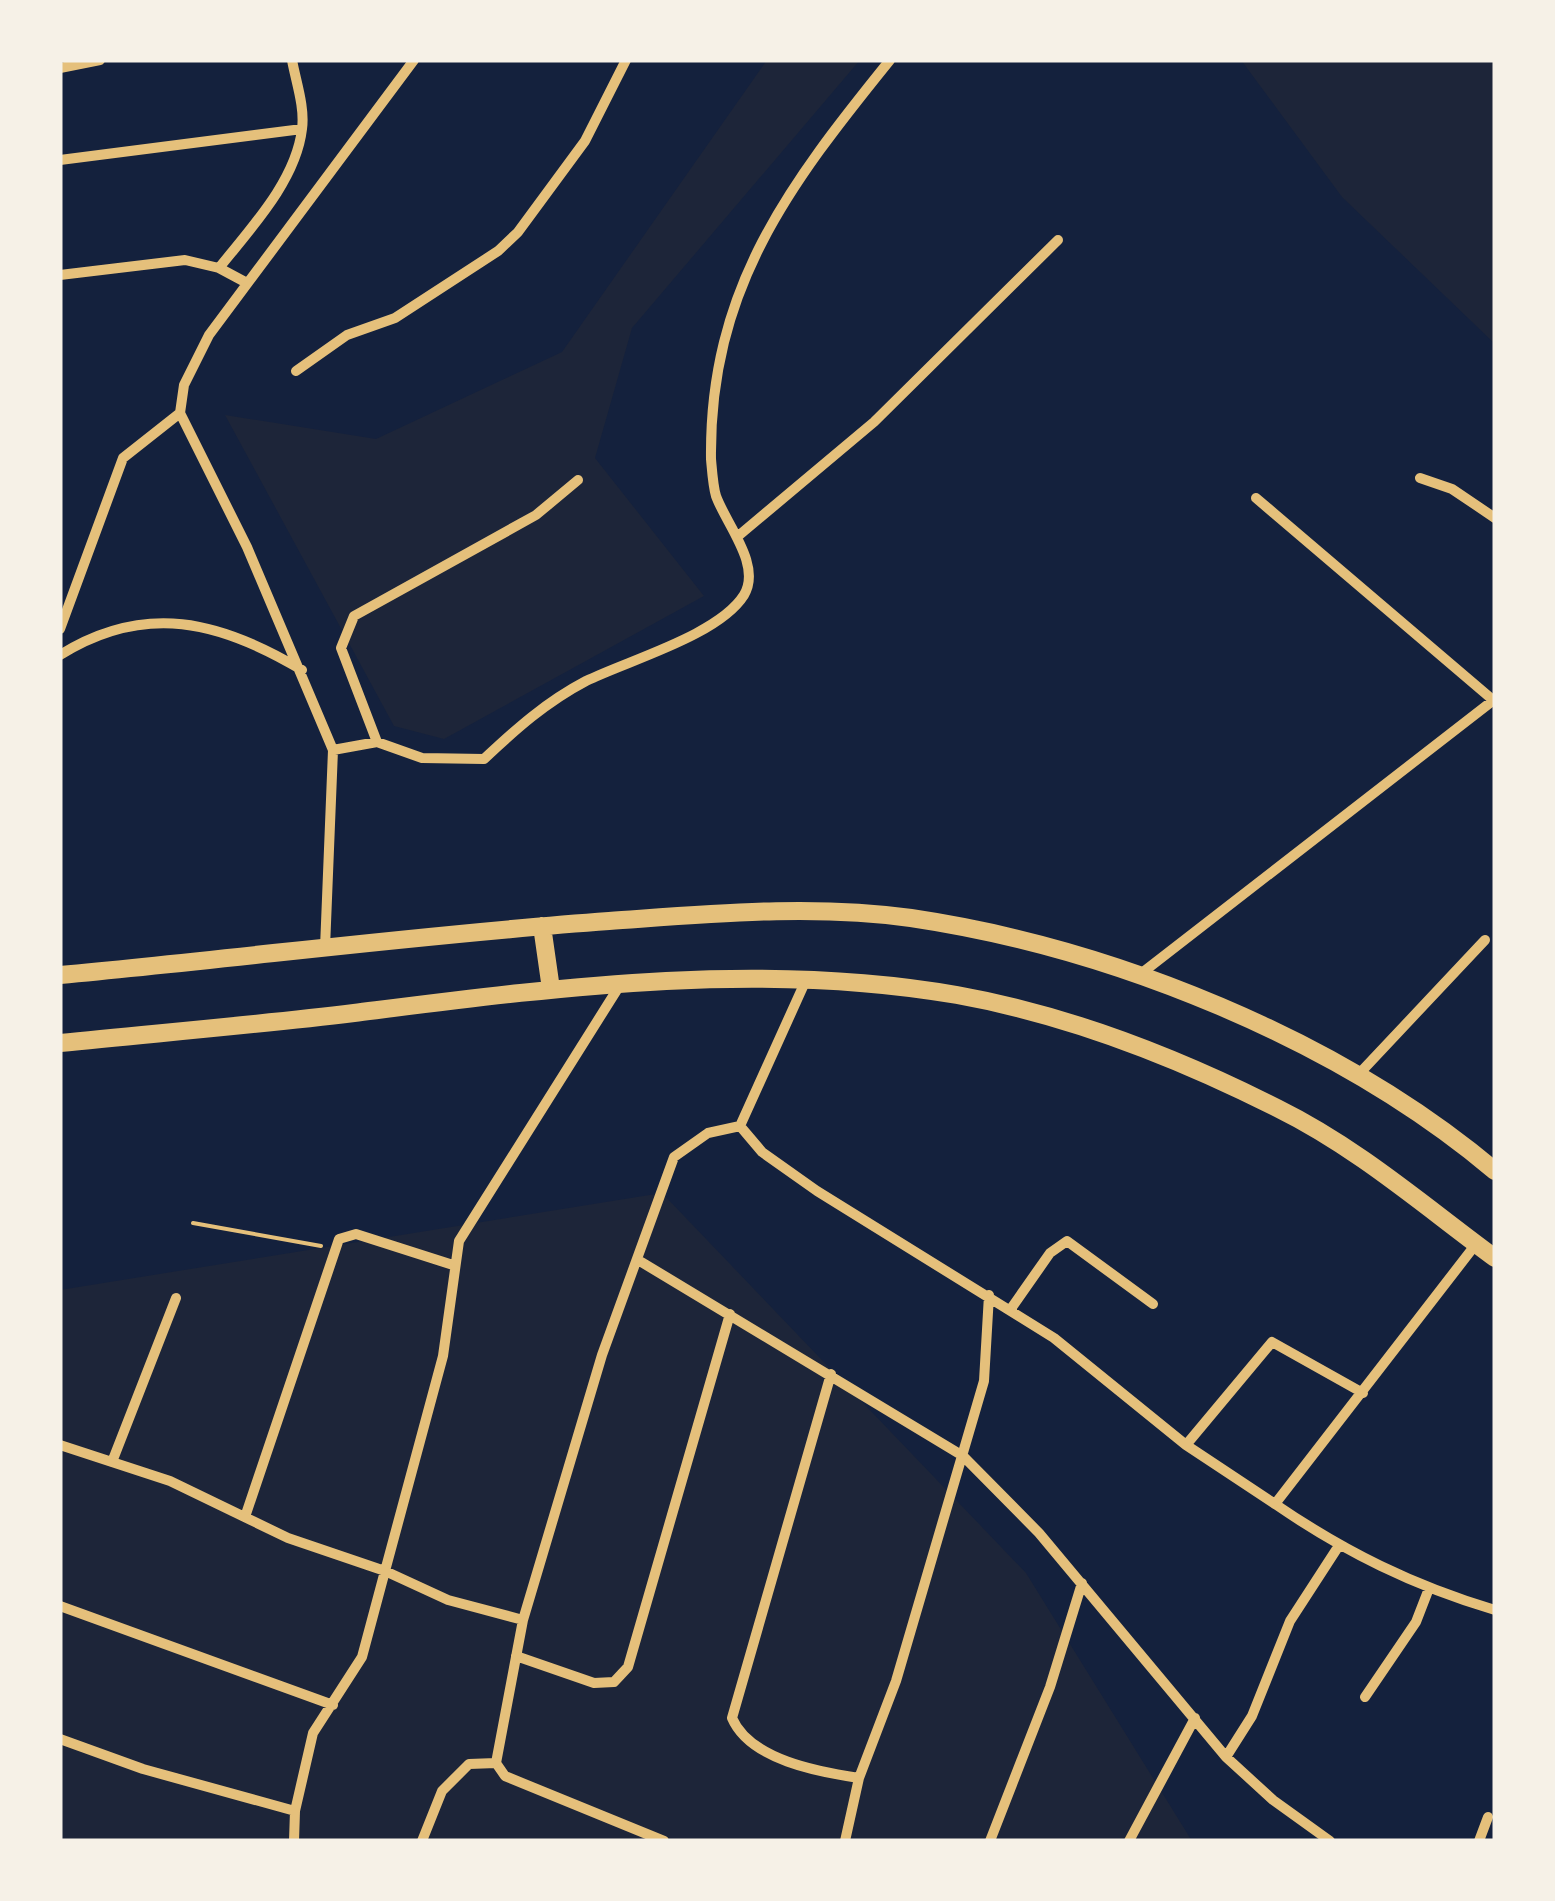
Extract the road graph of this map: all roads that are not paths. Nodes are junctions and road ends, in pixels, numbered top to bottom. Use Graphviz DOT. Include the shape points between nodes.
graph roads {
  1 [pos="100,60"];
  2 [pos="292,60"];
  3 [pos="414,60"];
  4 [pos="626,60"];
  5 [pos="890,60"];
  6 [pos="60,68"];
  7 [pos="302,128"];
  8 [pos="60,160"];
  9 [pos="1058,240"];
  10 [pos="219,268"];
  11 [pos="60,275"];
  12 [pos="247,283"];
  13 [pos="296,370"];
  14 [pos="180,413"];
  15 [pos="1420,478"];
  16 [pos="578,480"];
  17 [pos="1256,498"];
  18 [pos="1495,518"];
  19 [pos="737,537"];
  20 [pos="60,629"];
  21 [pos="60,655"];
  22 [pos="302,670"];
  23 [pos="1494,700"];
  24 [pos="377,742"];
  25 [pos="333,750"];
  26 [pos="542,926"];
  27 [pos="1485,940"];
  28 [pos="326,948"];
  29 [pos="60,975"];
  30 [pos="1137,976"];
  31 [pos="806,980"];
  32 [pos="621,984"];
  33 [pos="551,988"];
  34 [pos="60,1043"];
  35 [pos="1358,1076"];
  36 [pos="740,1126"];
  37 [pos="1495,1171"];
  38 [pos="1476,1244"];
  39 [pos="1495,1258"];
  40 [pos="638,1260"];
  41 [pos="453,1265"];
  42 [pos="988,1295"];
  43 [pos="176,1298"];
  44 [pos="1152,1304"];
  45 [pos="1010,1310"];
  46 [pos="730,1314"];
  47 [pos="831,1374"];
  48 [pos="1363,1393"];
  49 [pos="60,1445"];
  50 [pos="1186,1445"];
  51 [pos="962,1456"];
  52 [pos="112,1462"];
  53 [pos="1275,1504"];
  54 [pos="245,1517"];
  55 [pos="1338,1547"];
  56 [pos="385,1571"];
  57 [pos="1082,1583"];
  58 [pos="1428,1590"];
  59 [pos="60,1606"];
  60 [pos="1495,1610"];
  61 [pos="523,1620"];
  62 [pos="516,1656"];
  63 [pos="1365,1697"];
  64 [pos="333,1705"];
  65 [pos="1195,1718"];
  66 [pos="60,1738"];
  67 [pos="1226,1756"];
  68 [pos="496,1763"];
  69 [pos="860,1778"];
  70 [pos="295,1811"];
  71 [pos="1488,1817"];
  72 [pos="294,1841"];
  73 [pos="422,1841"];
  74 [pos="664,1841"];
  75 [pos="845,1841"];
  76 [pos="990,1841"];
  77 [pos="1129,1841"];
  78 [pos="1330,1841"];
  79 [pos="1479,1841"];
  1 -- 6 [label="street"];
  2 -- 7 [label="street"];
  3 -- 12 [label="street"];
  4 -- 13 [label="street" via="585,141 498,251 395,318 347,336"];
  5 -- 19 [label="street" via="792,184 764,231 733,310 716,381 711,460 716,494"];
  7 -- 8 [label="street"];
  7 -- 10 [label="street" via="294,158 261,216"];
  9 -- 19 [label="street" via="874,422"];
  10 -- 11 [label="street" via="185,260"];
  10 -- 12 [label="street"];
  12 -- 14 [label="street" via="192,366"];
  14 -- 20 [label="street" via="124,458"];
  14 -- 22 [label="street"];
  15 -- 18 [label="street" via="1452,489"];
  16 -- 24 [label="street" via="536,515 354,616 342,648"];
  17 -- 23 [label="street"];
  19 -- 24 [label="street" via="748,573 746,592 726,617 568,692 535,712 484,760 422,758"];
  21 -- 22 [label="street" via="111,627 156,623 206,627"];
  22 -- 25 [label="street"];
  23 -- 30 [label="street"];
  24 -- 25 [label="street"];
  25 -- 28 [label="street"];
  26 -- 28 [label="main road"];
  26 -- 30 [label="main road" via="759,910 909,918 1010,936"];
  26 -- 33 [label="main road"];
  27 -- 35 [label="street"];
  28 -- 29 [label="main road"];
  30 -- 35 [label="main road" via="1231,1012"];
  31 -- 32 [label="main road"];
  31 -- 36 [label="street"];
  31 -- 38 [label="main road" via="958,996 1090,1029 1184,1064 1353,1151"];
  32 -- 33 [label="main road"];
  32 -- 41 [label="street" via="465,1224"];
  33 -- 34 [label="main road"];
  35 -- 37 [label="main road" via="1462,1142"];
  36 -- 40 [label="street" via="708,1134 674,1158"];
  36 -- 42 [label="street" via="762,1152 818,1192"];
  38 -- 39 [label="main road"];
  38 -- 48 [label="street"];
  40 -- 46 [label="street"];
  40 -- 61 [label="street" via="578,1430"];
  41 -- 54 [label="street" via="356,1234 339,1239"];
  41 -- 56 [label="street" via="443,1356"];
  42 -- 45 [label="street"];
  42 -- 51 [label="street" via="984,1381"];
  43 -- 52 [label="street"];
  44 -- 45 [label="street" via="1067,1241 1050,1253"];
  45 -- 50 [label="street"];
  46 -- 47 [label="street"];
  46 -- 62 [label="street" via="628,1667 614,1682 594,1683"];
  47 -- 51 [label="street"];
  47 -- 69 [label="street" via="732,1718 765,1751 820,1772"];
  48 -- 50 [label="street" via="1272,1342"];
  48 -- 53 [label="street"];
  49 -- 52 [label="street"];
  50 -- 53 [label="street"];
  51 -- 57 [label="street"];
  51 -- 69 [label="street" via="896,1681"];
  52 -- 54 [label="street"];
  53 -- 55 [label="street"];
  54 -- 56 [label="street"];
  55 -- 58 [label="street"];
  55 -- 67 [label="street" via="1290,1621 1252,1716"];
  56 -- 61 [label="street" via="448,1600"];
  56 -- 64 [label="street" via="362,1657"];
  57 -- 65 [label="street"];
  57 -- 76 [label="street"];
  58 -- 60 [label="street"];
  58 -- 63 [label="street" via="1416,1622"];
  59 -- 64 [label="street"];
  61 -- 62 [label="street"];
  62 -- 68 [label="street"];
  64 -- 70 [label="street" via="312,1733"];
  65 -- 67 [label="street"];
  65 -- 77 [label="street"];
  66 -- 70 [label="street" via="142,1769"];
  67 -- 78 [label="street"];
  68 -- 73 [label="street" via="468,1764 442,1791"];
  68 -- 74 [label="street" via="505,1776"];
  69 -- 75 [label="street"];
  70 -- 72 [label="street"];
  71 -- 79 [label="street"];
}
